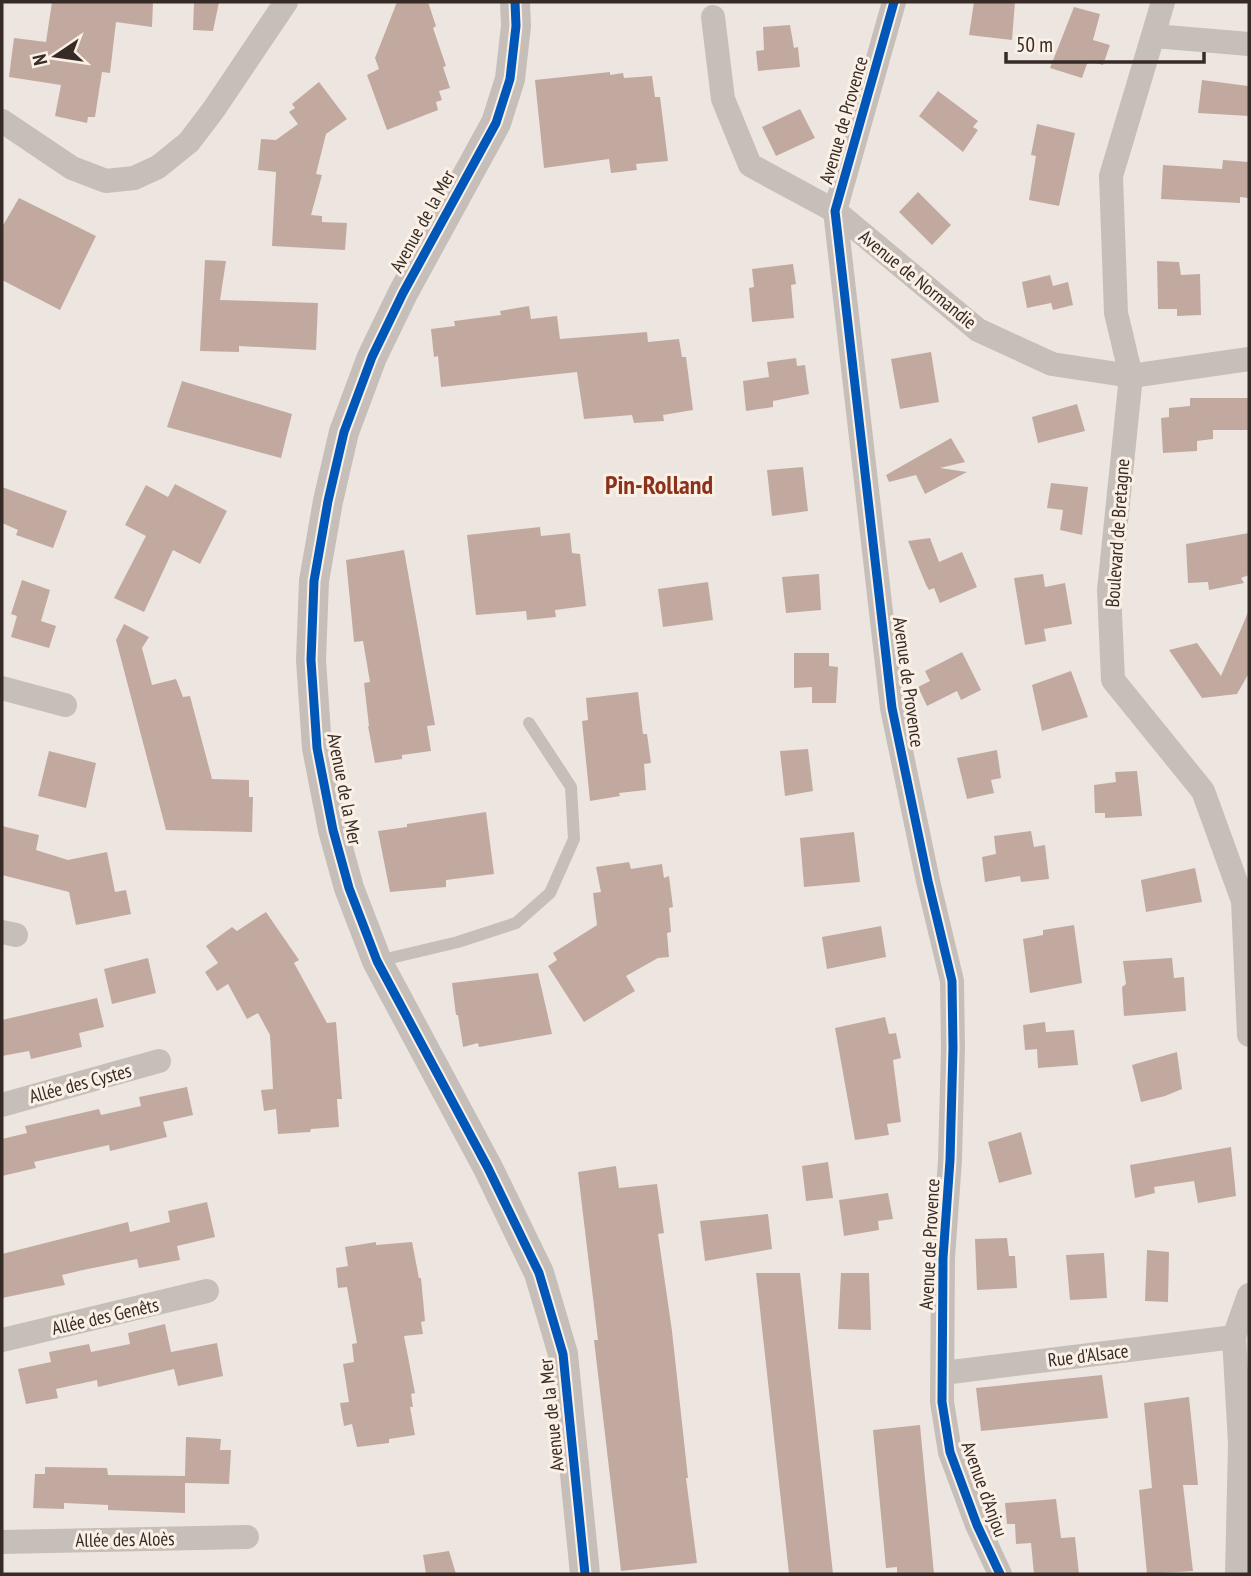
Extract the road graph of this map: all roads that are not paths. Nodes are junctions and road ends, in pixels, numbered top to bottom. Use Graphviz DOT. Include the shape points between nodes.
graph roads {
  1 [pos="286,2"];
  2 [pos="515,2"];
  3 [pos="894,2"];
  4 [pos="1163,2"];
  5 [pos="713,17"];
  6 [pos="1154,36"];
  7 [pos="1249,44"];
  8 [pos="2,121"];
  9 [pos="835,211"];
  10 [pos="1249,359"];
  11 [pos="1131,376"];
  12 [pos="2,688"];
  13 [pos="65,705"];
  14 [pos="529,723"];
  15 [pos="377,961"];
  16 [pos="1249,1035"];
  17 [pos="159,1061"];
  18 [pos="2,1104"];
  19 [pos="207,1291"];
  20 [pos="1249,1295"];
  21 [pos="1234,1337"];
  22 [pos="2,1340"];
  23 [pos="943,1373"];
  24 [pos="247,1537"];
  25 [pos="2,1542"];
  26 [pos="585,1574"];
  27 [pos="1000,1574"];
  28 [pos="1237,1574"];
  1 -- 8 [label="street" via="189,142 158,167 134,178 106,181 72,168"];
  2 -- 15 [label="street, Avenue de la Mer" via="510,79 496,123 372,357 344,432 314,581 311,660 317,748 349,888"];
  3 -- 9 [label="street, Avenue de Provence"];
  4 -- 6 [label="street, Boulevard de Bretagne"];
  5 -- 9 [label="street, Avenue de Normandie" via="723,99 750,166"];
  6 -- 7 [label="street"];
  6 -- 11 [label="street, Boulevard de Bretagne" via="1111,176 1116,313"];
  9 -- 11 [label="street, Avenue de Normandie" via="978,330 1052,364"];
  9 -- 23 [label="street, Avenue de Provence" via="892,708 952,981"];
  10 -- 11 [label="street, Avenue de Normandie"];
  11 -- 16 [label="street, Boulevard de Bretagne" via="1109,590 1113,680 1203,790 1243,901"];
  12 -- 13 [label="street"];
  14 -- 15 [label="lane" via="571,787 574,839 550,893 516,923"];
  15 -- 26 [label="street, Avenue de la Mer" via="539,1273 563,1354"];
  17 -- 18 [label="street, Allée des Cystes"];
  19 -- 22 [label="street, Allée des Genêts"];
  20 -- 21 [label="street"];
  21 -- 23 [label="street, Rue d'Alsace"];
  21 -- 28 [label="street" via="1240,1444"];
  23 -- 27 [label="street, Avenue d'Anjou" via="942,1402 950,1452"];
  24 -- 25 [label="street, Allée des Aloès"];
}
